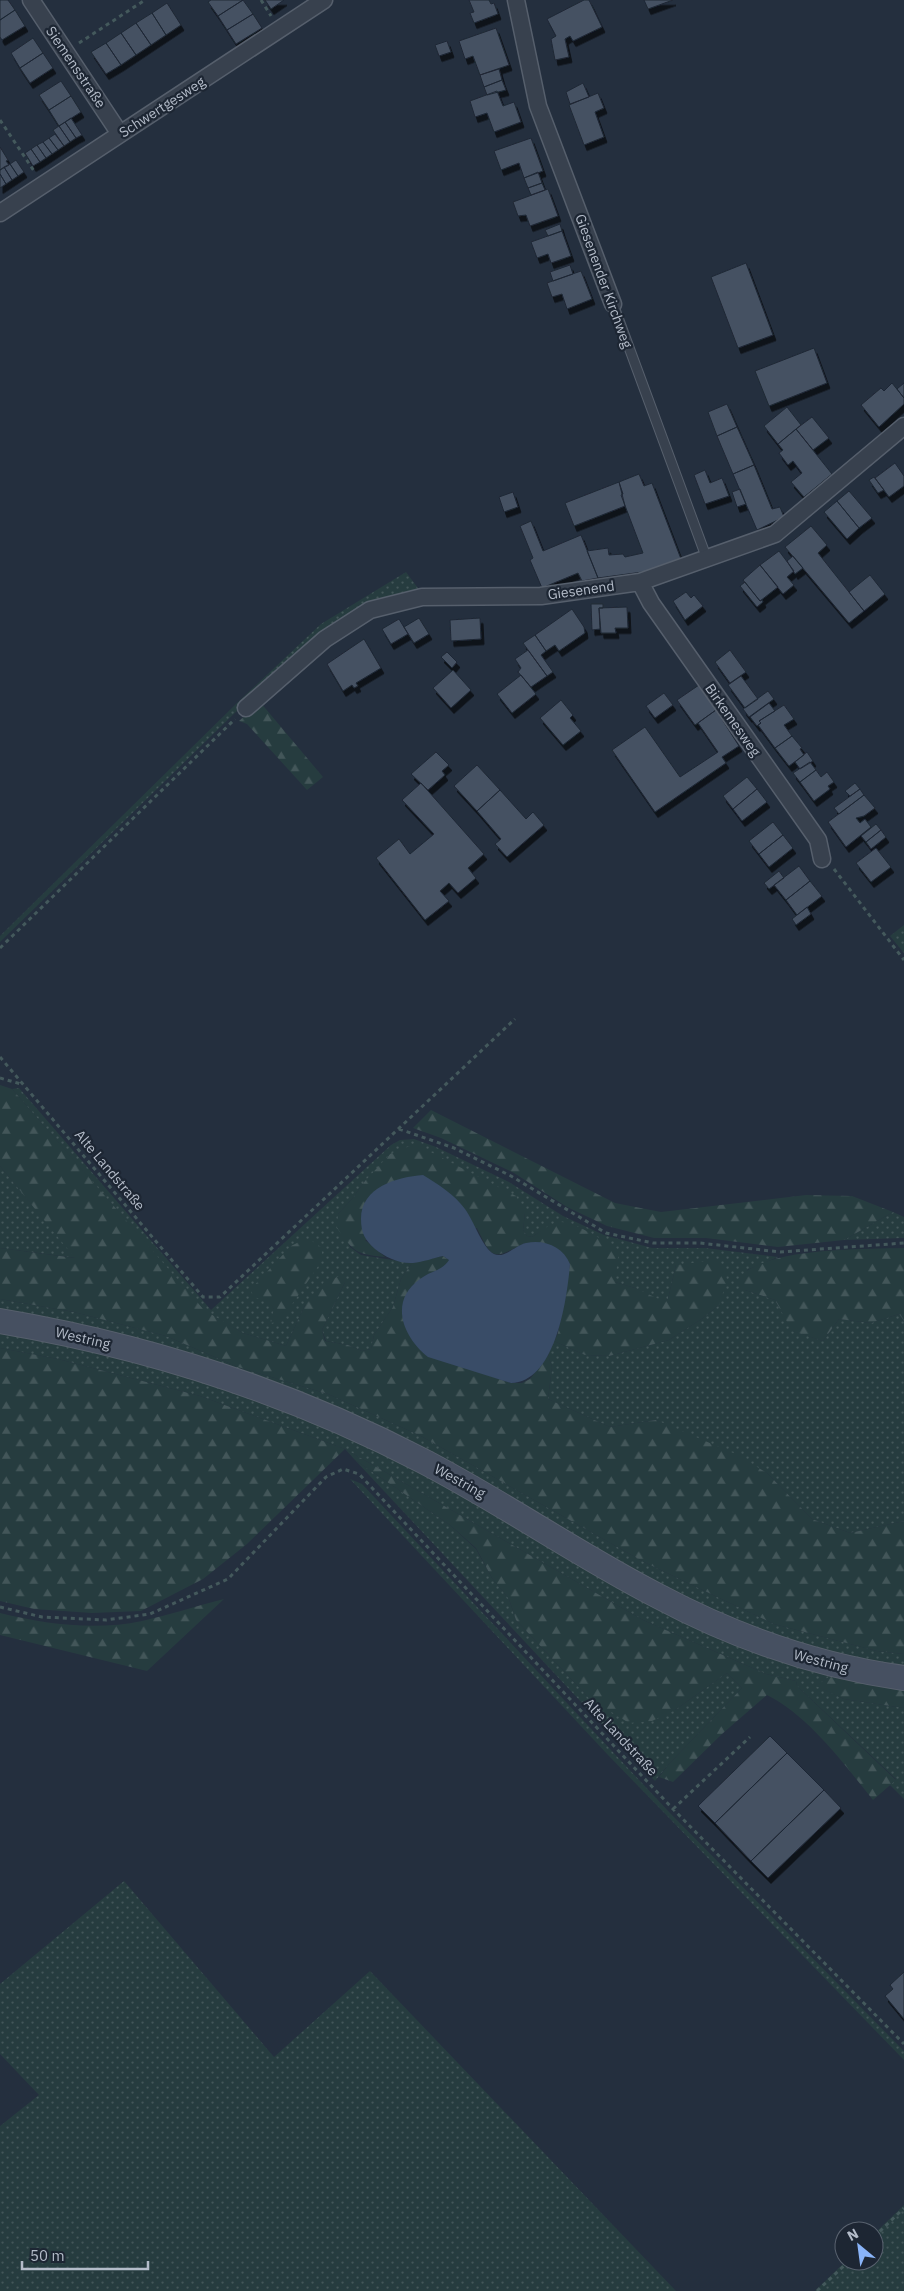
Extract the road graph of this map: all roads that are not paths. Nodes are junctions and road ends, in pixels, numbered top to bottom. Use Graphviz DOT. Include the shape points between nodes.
graph roads {
  1 [pos="32,0"];
  2 [pos="324,0"];
  3 [pos="516,0"];
  4 [pos="120,134"];
  5 [pos="0,213"];
  6 [pos="613,304"];
  7 [pos="904,426"];
  8 [pos="707,559"];
  9 [pos="640,582"];
  10 [pos="246,708"];
  11 [pos="822,859"];
  12 [pos="0,1321"];
  13 [pos="904,1678"];
  1 -- 4 [label="street, Siemensstraße"];
  2 -- 4 [label="street, Schwertgesweg"];
  3 -- 6 [label="street, Giesenender Kirchweg" via="538,106"];
  4 -- 5 [label="street, Schwertgesweg"];
  6 -- 8 [label="lane, Giesenender Kirchweg"];
  7 -- 8 [label="street, Giesenend" via="775,534"];
  8 -- 9 [label="street, Giesenend"];
  9 -- 10 [label="street, Giesenend" via="541,596 422,597 370,610 325,639"];
  9 -- 11 [label="street, Birkemesweg" via="651,603 818,840"];
  12 -- 13 [label="main road, Westring" via="136,1350 200,1368 282,1398 356,1428 435,1467 642,1588 713,1623 800,1656"];
}
